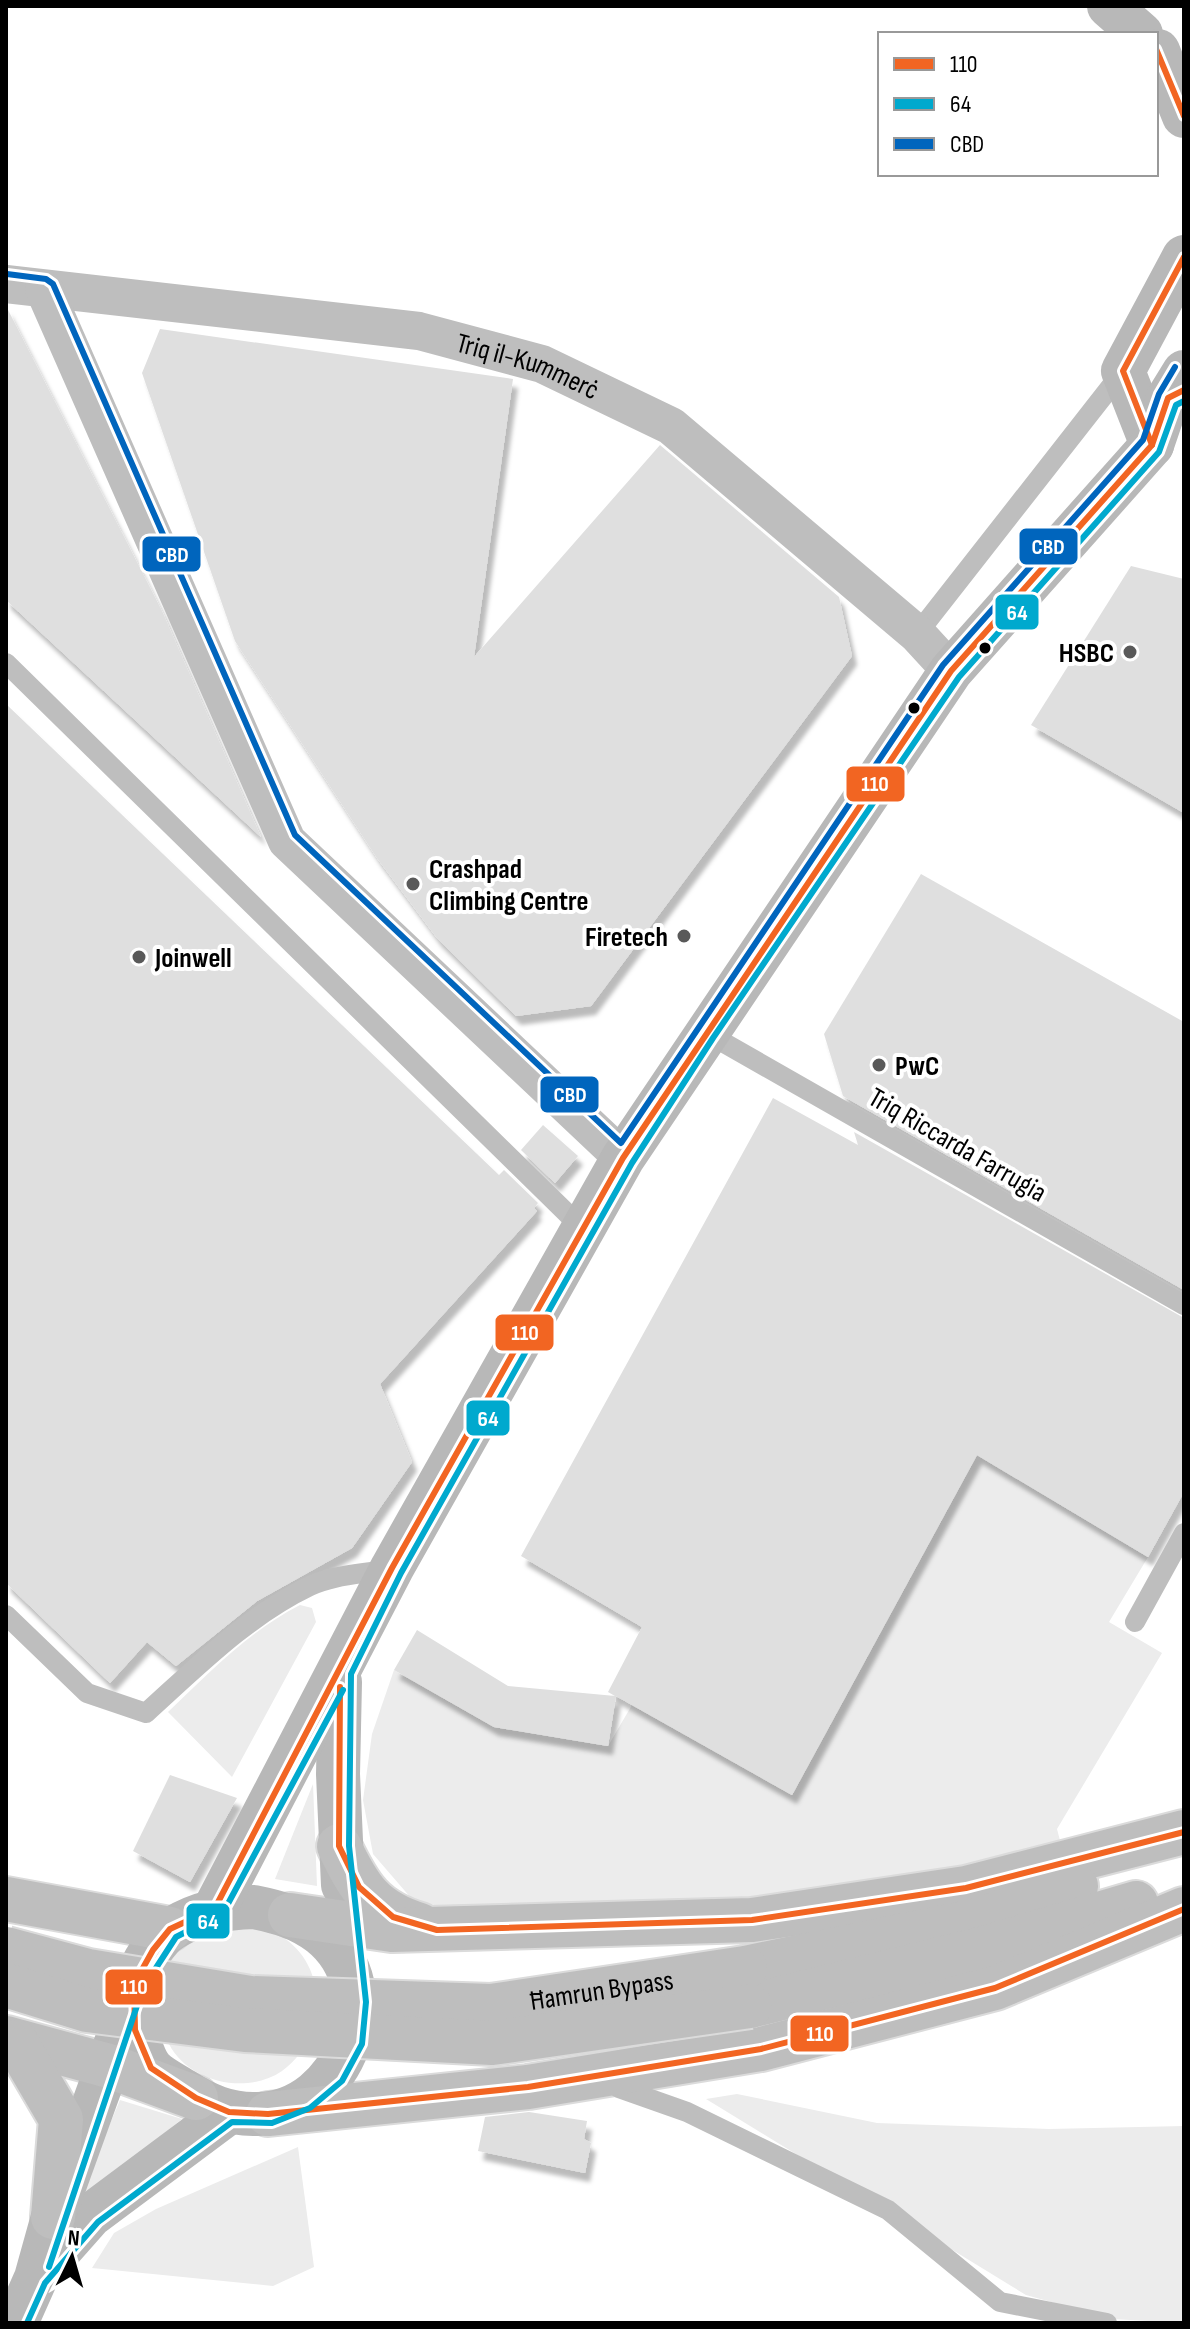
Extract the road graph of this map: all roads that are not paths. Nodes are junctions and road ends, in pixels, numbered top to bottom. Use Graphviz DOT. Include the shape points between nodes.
graph roads {
  1 [pos="1084,6"];
  2 [pos="1134,32"];
  3 [pos="1158,62"];
  4 [pos="1184,116"];
  5 [pos="1184,257"];
  6 [pos="6,284"];
  7 [pos="44,289"];
  8 [pos="1123,371"];
  9 [pos="1179,386"];
  10 [pos="1152,445"];
  11 [pos="917,634"];
  12 [pos="6,663"];
  13 [pos="951,671"];
  14 [pos="705,1032"];
  15 [pos="623,1158"];
  16 [pos="583,1229"];
  17 [pos="1184,1305"];
  18 [pos="1184,1533"];
  19 [pos="392,1568"];
  20 [pos="6,1615"];
  21 [pos="1135,1622"];
  22 [pos="341,1672"];
  23 [pos="1184,1832"];
  24 [pos="339,1846"];
  25 [pos="1184,1848"];
  26 [pos="1184,1888"];
  27 [pos="6,1899"];
  28 [pos="215,1908"];
  29 [pos="1184,1909"];
  30 [pos="290,1915"];
  31 [pos="346,1925"];
  32 [pos="170,1929"];
  33 [pos="437,1930"];
  34 [pos="6,1949"];
  35 [pos="134,1984"];
  36 [pos="6,1985"];
  37 [pos="747,1987"];
  38 [pos="356,2002"];
  39 [pos="11,2040"];
  40 [pos="109,2066"];
  41 [pos="618,2072"];
  42 [pos="231,2108"];
  43 [pos="53,2217"];
  44 [pos="36,2278"];
  45 [pos="16,2323"];
  46 [pos="1107,2323"];
  1 -- 2 [label="street"];
  3 -- 4 [label="main road"];
  5 -- 8 [label="main road"];
  6 -- 7 [label="street, Triq il-Kummerċ"];
  7 -- 11 [label="street, Triq il-Kummerċ" via="419,331 542,364 671,426"];
  7 -- 15 [label="street" via="287,841"];
  8 -- 10 [label="main road"];
  8 -- 11 [label="lane"];
  9 -- 10 [label="main road"];
  10 -- 13 [label="main road"];
  11 -- 13 [label="street, Triq il-Kummerċ"];
  12 -- 16 [label="lane"];
  13 -- 14 [label="main road"];
  14 -- 15 [label="main road"];
  14 -- 17 [label="lane, Triq Riccarda Farrugia"];
  15 -- 16 [label="main road"];
  16 -- 19 [label="main road"];
  18 -- 21 [label="lane"];
  19 -- 20 [label="lane" via="313,1584 268,1610 146,1713 87,1693"];
  19 -- 22 [label="main road"];
  22 -- 24 [label="main road"];
  22 -- 28 [label="main road"];
  23 -- 33 [label="highway" via="966,1888 752,1920"];
  24 -- 31 [label="main road"];
  24 -- 33 [label="highway" via="359,1887 393,1917"];
  25 -- 37 [label="highway, Ħamrun Bypass" via="978,1920"];
  26 -- 37 [label="highway, Ħamrun Bypass" via="984,1948"];
  27 -- 32 [label="highway"];
  28 -- 30 [label="main road" via="254,1907"];
  28 -- 32 [label="main road"];
  29 -- 41 [label="highway" via="995,1988 761,2049"];
  30 -- 31 [label="highway"];
  30 -- 38 [label="main road" via="323,1935 346,1966"];
  31 -- 33 [label="highway"];
  31 -- 38 [label="main road"];
  32 -- 35 [label="main road"];
  34 -- 37 [label="highway, Ħamrun Bypass, bridge" via="88,1971 250,1998 491,2006"];
  35 -- 40 [label="main road"];
  35 -- 42 [label="main road" via="135,2030 151,2068"];
  36 -- 37 [label="highway, Ħamrun Bypass, bridge" via="87,2010 245,2030 492,2043"];
  38 -- 42 [label="main road" via="352,2041 334,2075 304,2100"];
  39 -- 40 [label="highway"];
  39 -- 43 [label="highway" via="61,2119"];
  40 -- 42 [label="highway"];
  40 -- 43 [label="main road"];
  41 -- 42 [label="highway" via="528,2087"];
  41 -- 46 [label="lane" via="619,2088 687,2112 888,2210 1000,2302"];
  42 -- 44 [label="main road" via="91,2215"];
  43 -- 44 [label="main road"];
  44 -- 45 [label="main road"];
}
